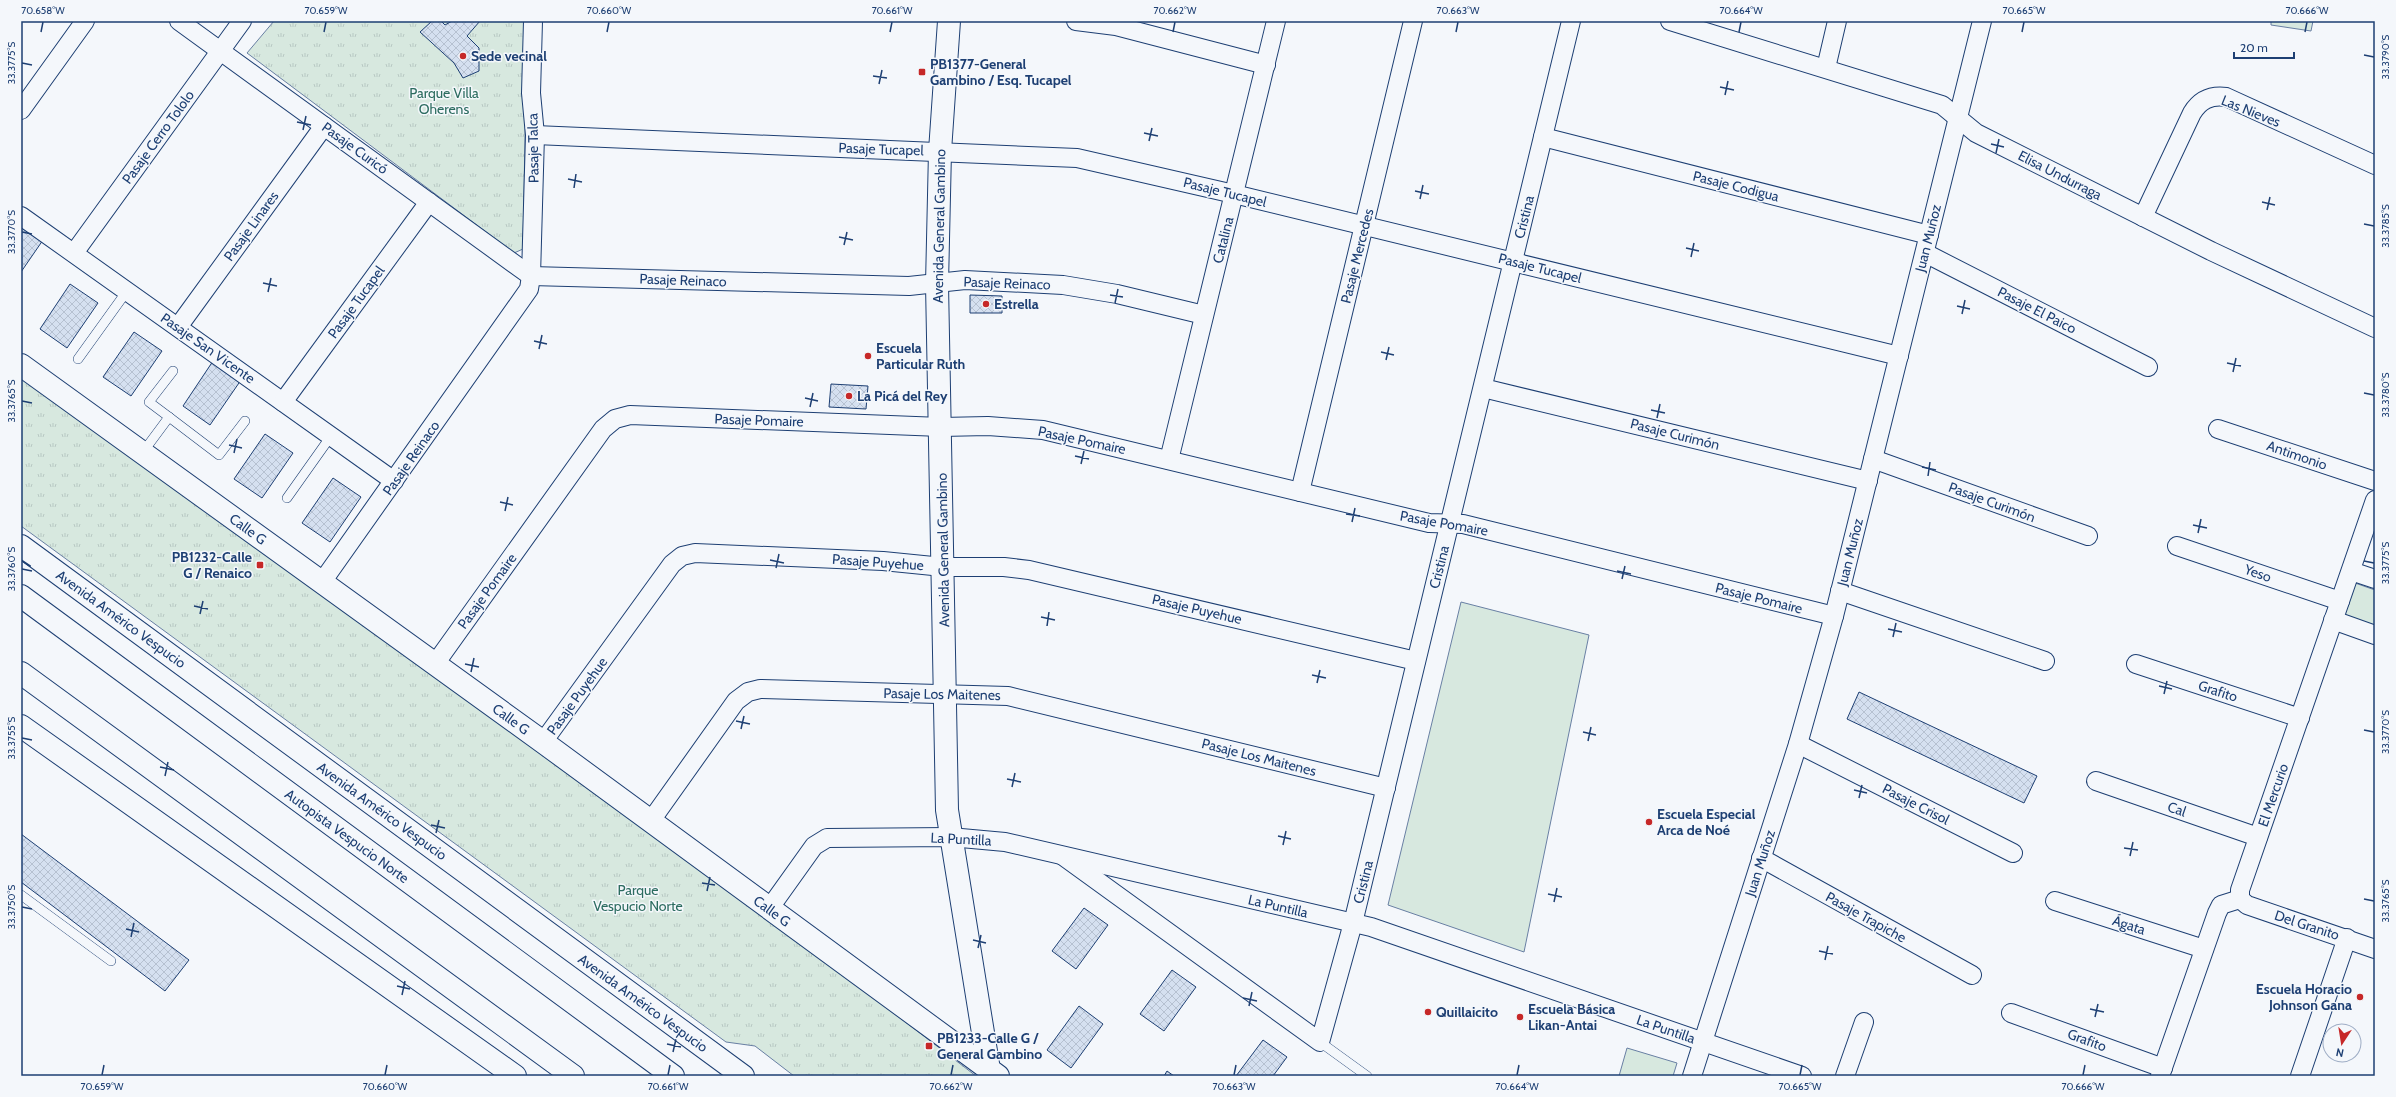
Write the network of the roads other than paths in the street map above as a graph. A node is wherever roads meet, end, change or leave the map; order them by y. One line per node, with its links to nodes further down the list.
1 (85, 21): 17 (street)
2 (179, 21): 14 (street, Pasaje Curicó)
3 (242, 21): 14 (street, Pasaje Cerro Tololo)
4 (534, 21): 20 (street, Pasaje Talca)
5 (949, 21): 22 (main road, Avenida General Gambino)
6 (1076, 21): 15 (street)
7 (1276, 21): 15 (street, Catalina)
8 (1414, 21): 28 (street, Pasaje Mercedes)
9 (1571, 21): 21 (street, Cristina)
10 (1670, 21): 13 (street, Elisa Undurraga)
11 (1837, 21): 16 (street)
12 (1982, 21): 18 (street, Juan Muñoz)
13 (1706, 26): 16 (street, Elisa Undurraga)
14 (220, 51): 19 (street, Pasaje Curicó); 30 (street, Pasaje Cerro Tololo)
15 (1266, 65): 24 (street, Catalina)
16 (1826, 68): 18 (street, Elisa Undurraga)
17 (21, 110)
18 (1958, 118): 27 (street, Elisa Undurraga); 29 (street, Juan Muñoz)
19 (324, 126): 25 (street, Pasaje Curicó); 37 (street, Pasaje Linares)
20 (535, 135): 22 (street, Pasaje Tucapel); 33 (street, Pasaje Talca)
21 (1543, 137): 29 (street, Pasaje Codigua); 32 (street, Cristina)
22 (940, 151): 24 (street, Pasaje Tucapel); 34 (main road, Avenida General Gambino)
23 (2375, 165): 27 (street, Las Nieves)
24 (1234, 194): 28 (street, Pasaje Tucapel); 36 (street, Catalina)
25 (429, 202): 33 (street, Pasaje Curicó); 45 (street, Pasaje Tucapel)
26 (21, 216): 30 (street, Pasaje San Vicente)
27 (2143, 217): 38 (street, Elisa Undurraga)
28 (1364, 226): 32 (street, Pasaje Tucapel); 57 (street, Pasaje Mercedes)
29 (1929, 235): 31 (street, Juan Muñoz)
30 (74, 253): 35 (street, Pasaje San Vicente)
31 (1925, 253): 39 (street, Juan Muñoz); 42 (street, Pasaje El Paico)
32 (1513, 262): 39 (street, Pasaje Tucapel); 44 (street, Cristina)
33 (531, 276): 34 (street, Pasaje Reinaco); 54 (street, Pasaje Reinaco)
34 (937, 284): 36 (street, Pasaje Reinaco); 48 (main road, Avenida General Gambino)
35 (127, 291): 37 (street, Pasaje San Vicente); 40 (lane)
36 (1204, 315): 53 (street, Catalina)
37 (178, 327): 45 (street, Pasaje San Vicente)
38 (2375, 328)
39 (1899, 356): 52 (street, Juan Muñoz)
40 (78, 359)
41 (21, 365): 51 (main road, Calle G)
42 (2148, 367)
43 (173, 371): 46 (lane)
44 (1483, 388): 55 (street, Pasaje Curimón); 60 (street, Cristina)
45 (283, 402): 50 (street, Pasaje San Vicente)
46 (169, 417): 47 (lane); 51 (lane)
47 (245, 421)
48 (940, 427): 53 (street, Pasaje Pomaire); 64 (main road, Avenida General Gambino); 76 (street, Pasaje Pomaire)
49 (2218, 429): 56 (street, Antimonio)
50 (331, 436): 54 (street, Pasaje San Vicente); 58 (lane)
51 (142, 452): 67 (main road, Calle G)
52 (1873, 459): 55 (street, Juan Muñoz); 61 (street, Pasaje Curimón)
53 (1169, 460): 57 (street, Pasaje Pomaire)
54 (394, 480): 67 (street, Pasaje Reinaco)
55 (1868, 481): 68 (street, Juan Muñoz)
56 (2375, 482)
57 (1300, 492): 60 (street, Pasaje Pomaire)
58 (287, 498)
59 (2375, 500): 65 (street, El Mercurio)
60 (1450, 524): 71 (street, Pasaje Pomaire); 74 (street, Cristina)
61 (2088, 536)
62 (21, 546): 111 (main road, Avenida Américo Vespucio)
63 (2176, 546): 70 (street, Yeso)
64 (943, 568): 74 (street, Pasaje Puyehue); 79 (main road, Avenida General Gambino); 82 (street, Pasaje Puyehue)
65 (2350, 571): 66 (street); 70 (street, El Mercurio)
66 (2375, 579)
67 (322, 582): 76 (main road, Calle G)
68 (1840, 591): 71 (street, Juan Muñoz); 75 (street)
69 (21, 596): 110 (main road, Autopista Vespucio Norte)
70 (2340, 601): 72 (street, El Mercurio)
71 (1834, 616): 83 (street, Juan Muñoz)
72 (2333, 620): 73 (street); 80 (street, El Mercurio)
73 (2375, 635)
74 (1416, 661): 85 (street, Cristina)
75 (2045, 661)
76 (435, 664): 82 (main road, Calle G)
77 (2136, 664): 80 (street, Grafito)
78 (21, 673): 109 (main road)
79 (945, 694): 85 (street, Pasaje Los Maitenes); 86 (street, Pasaje Los Maitenes); 87 (main road, Avenida General Gambino)
80 (2300, 718): 88 (street, El Mercurio)
81 (21, 726): 108 (main road)
82 (543, 742): 86 (main road, Calle G)
83 (1798, 744): 89 (street, Pasaje Crisol); 91 (street, Juan Muñoz)
84 (2096, 781): 88 (street, Cal)
85 (1386, 788): 96 (street, Cristina)
86 (650, 822): 95 (main road, Calle G)
87 (950, 837): 90 (street, La Puntilla); 95 (street, La Puntilla); 107 (main road, Avenida General Gambino)
88 (2258, 837): 93 (street, El Mercurio)
89 (2013, 853)
90 (1064, 856): 96 (street, La Puntilla); 104 (street)
91 (1761, 858): 101 (street, Pasaje Trapiche); 105 (street, Juan Muñoz)
92 (21, 895): 100 (lane)
93 (2240, 899): 97 (street, Del Granito); 99 (street)
94 (2055, 901): 99 (street, Ágata)
95 (769, 909): 107 (main road, Calle G)
96 (1353, 924): 104 (street, Cristina); 105 (street, La Puntilla)
97 (2347, 938): 98 (street, Del Granito); 116 (street)
98 (2375, 948)
99 (2204, 949): 106 (street)
100 (110, 961)
101 (1972, 975)
102 (2011, 1013): 106 (street, Grafito)
103 (1864, 1022): 115 (street)
104 (1320, 1042): 112 (lane)
105 (1703, 1042): 113 (street, Juan Muñoz); 114 (street, La Puntilla)
106 (2161, 1072)
107 (993, 1074)
108 (515, 1076)
109 (573, 1076)
110 (673, 1076)
111 (743, 1076)
112 (1367, 1076)
113 (1692, 1076)
114 (1802, 1076)
115 (1845, 1076)
116 (2300, 1076)

